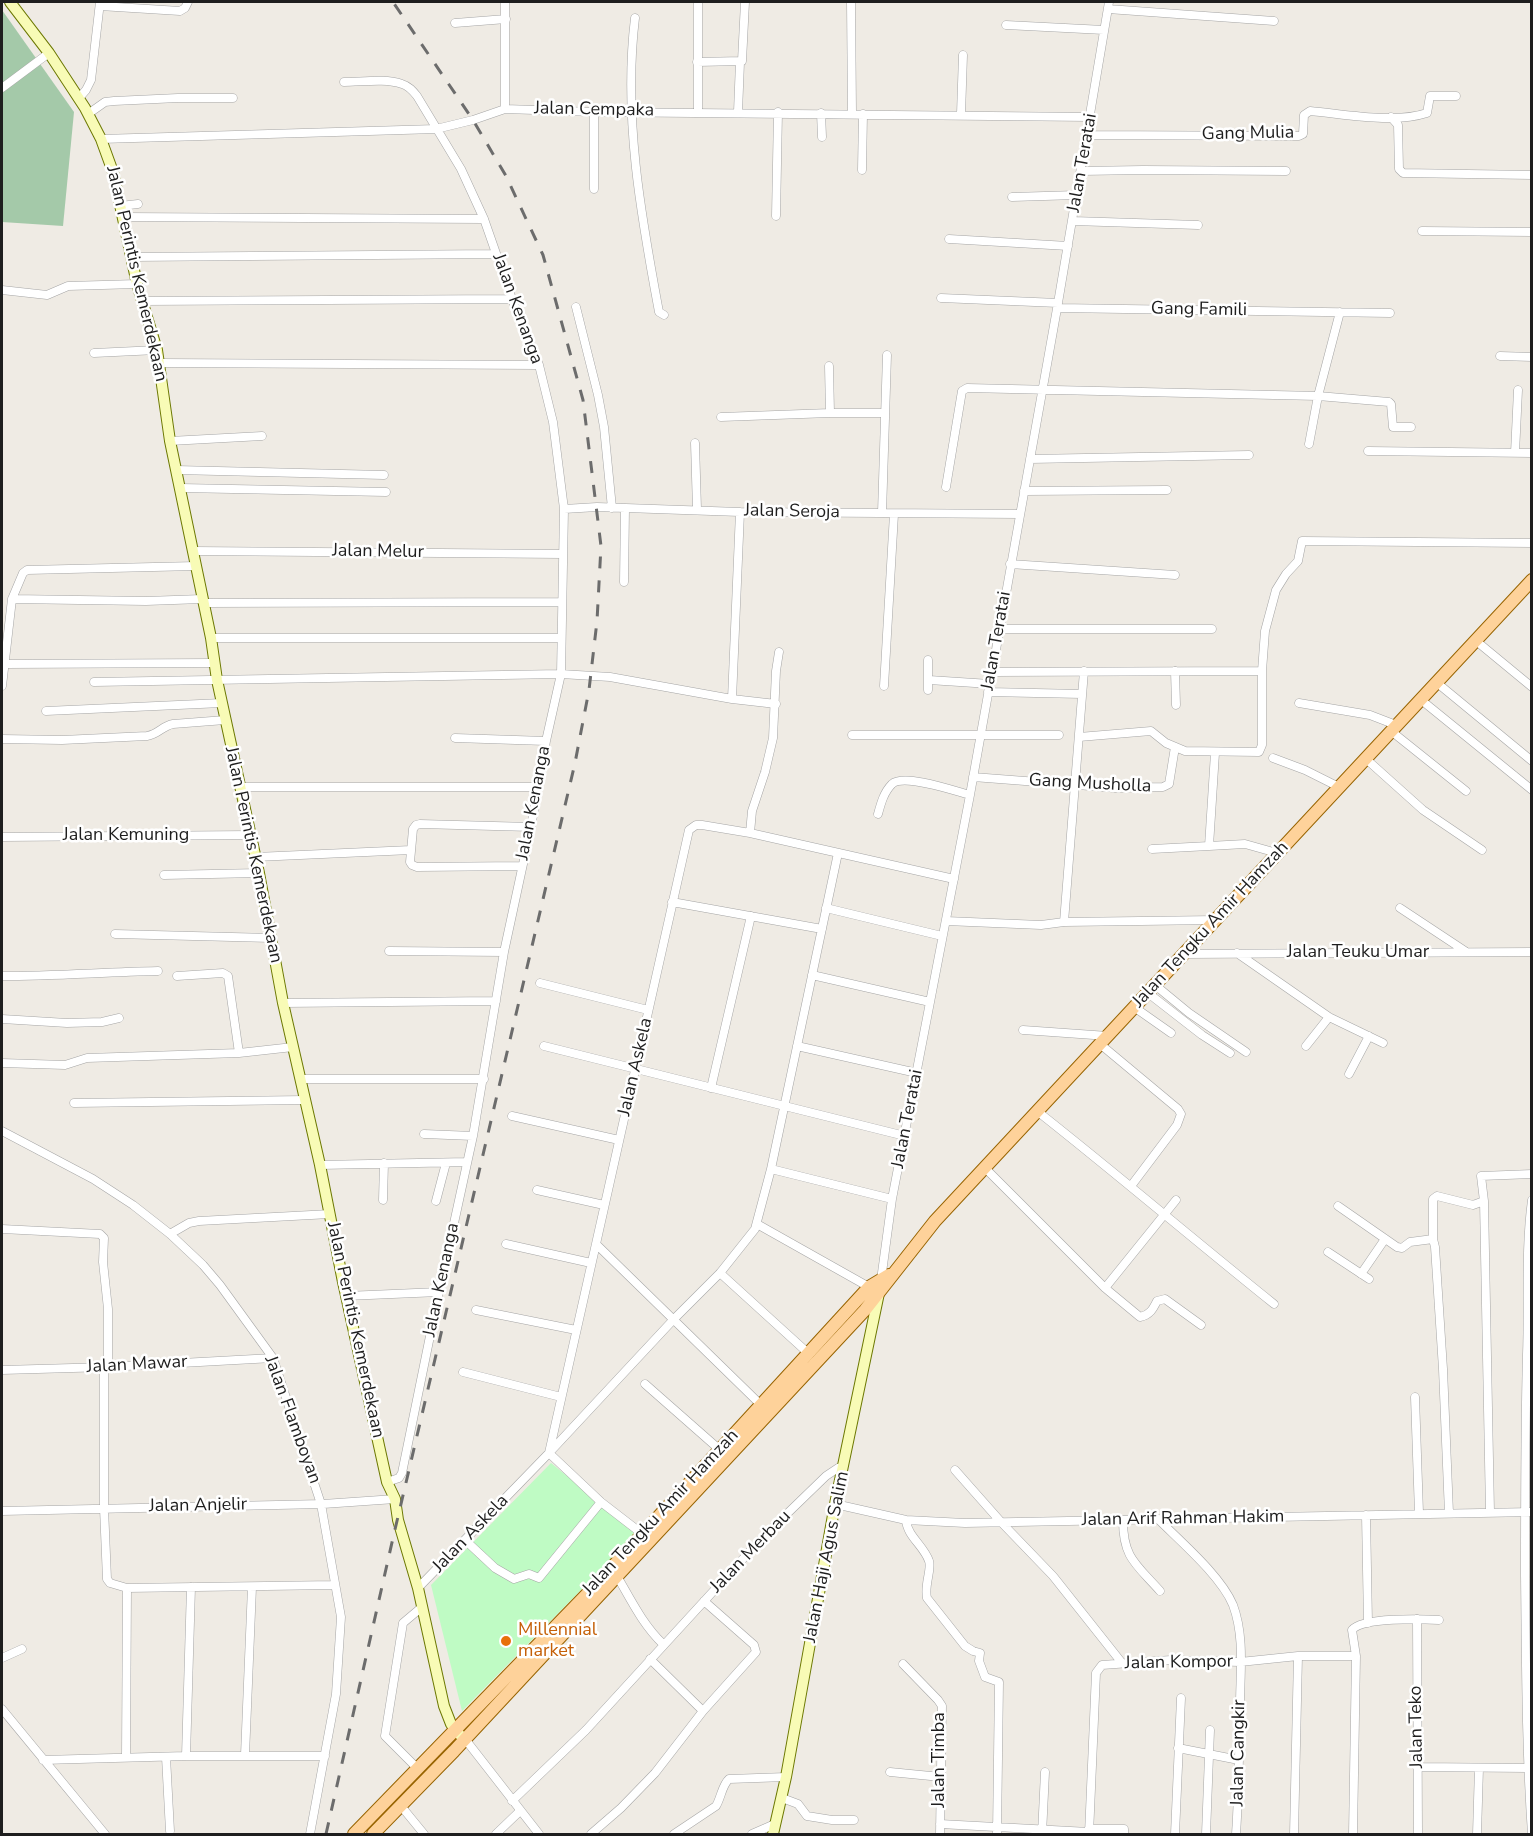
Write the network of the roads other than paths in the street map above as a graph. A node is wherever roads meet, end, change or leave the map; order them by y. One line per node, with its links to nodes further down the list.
1 (10, 2): 15 (street, Jalan Perintis Kemerdekaan)
2 (188, 2): 7 (street)
3 (506, 2): 10 (street)
4 (698, 2): 17 (street)
5 (746, 2): 18 (street)
6 (851, 2): 31 (street)
7 (100, 4): 22 (street)
8 (1108, 5): 11 (street); 14 (street, Jalan Teratai)
9 (635, 18): 25 (street)
10 (506, 19): 12 (street); 24 (street)
11 (1274, 21)
12 (455, 23)
13 (1006, 25): 14 (street)
14 (1104, 30): 35 (street, Jalan Teratai)
15 (48, 53): 20 (street); 22 (street, Jalan Perintis Kemerdekaan)
16 (963, 55): 34 (street)
17 (698, 62): 18 (street); 26 (street)
18 (740, 62): 28 (street)
19 (344, 82): 37 (street, Jalan Kenanga)
20 (2, 88)
21 (1456, 96): 36 (street)
22 (79, 98): 32 (street, Jalan Perintis Kemerdekaan)
23 (233, 98): 32 (street)
24 (505, 109): 27 (street, Jalan Cempaka); 37 (street, Jalan Cempaka)
25 (632, 111): 26 (street, Jalan Cempaka); 27 (street, Jalan Cempaka); 69 (street)
26 (698, 111): 28 (street, Jalan Cempaka)
27 (594, 112): 45 (street)
28 (738, 112): 29 (street, Jalan Cempaka)
29 (778, 112): 30 (street, Jalan Cempaka); 50 (street)
30 (820, 113): 31 (street, Jalan Cempaka); 39 (street)
31 (852, 113): 33 (street, Jalan Cempaka)
32 (88, 114): 40 (street, Jalan Perintis Kemerdekaan)
33 (862, 114): 34 (street, Jalan Cempaka); 41 (street)
34 (960, 114): 35 (street, Jalan Cempaka)
35 (1090, 117): 38 (street, Jalan Teratai)
36 (1391, 117): 38 (street, Gang Mulia); 44 (street)
37 (436, 129): 40 (street, Jalan Cempaka); 51 (street, Jalan Kenanga)
38 (1087, 135): 42 (street, Jalan Teratai)
39 (822, 137)
40 (101, 139): 49 (street, Jalan Perintis Kemerdekaan)
41 (862, 170)
42 (1081, 171): 43 (street); 46 (street, Jalan Teratai)
43 (1286, 171)
44 (1532, 174)
45 (594, 189)
46 (1077, 195): 47 (street); 52 (street, Jalan Teratai)
47 (1012, 196)
48 (138, 204): 49 (street)
49 (122, 211): 51 (street); 59 (street, Jalan Perintis Kemerdekaan)
50 (776, 216)
51 (484, 219): 58 (street, Jalan Kenanga)
52 (1073, 221): 53 (street); 57 (street, Jalan Teratai)
53 (1198, 225)
54 (1422, 231): 55 (street)
55 (1532, 232)
56 (949, 239): 57 (street)
57 (1068, 246): 65 (street, Jalan Teratai)
58 (496, 254): 59 (street); 63 (street, Jalan Kenanga)
59 (131, 257): 60 (street, Jalan Perintis Kemerdekaan)
60 (137, 284): 61 (street); 64 (street, Jalan Perintis Kemerdekaan)
61 (2, 290)
62 (941, 298): 65 (street, Gang Famili)
63 (512, 299): 64 (street); 76 (street, Jalan Kenanga)
64 (141, 301): 70 (street, Jalan Perintis Kemerdekaan)
65 (1058, 305): 67 (street, Gang Famili); 79 (street, Jalan Teratai)
66 (576, 307): 101 (street)
67 (1340, 312): 68 (street, Gang Famili); 80 (street)
68 (1390, 313)
69 (664, 315)
70 (157, 350): 71 (street); 75 (street, Jalan Perintis Kemerdekaan)
71 (94, 353)
72 (887, 355): 82 (street)
73 (1500, 356): 74 (street)
74 (1532, 357)
75 (160, 363): 76 (street); 86 (street, Jalan Perintis Kemerdekaan)
76 (539, 365): 104 (street, Jalan Kenanga)
77 (829, 366): 81 (street)
78 (1518, 390): 90 (street)
79 (1042, 391): 80 (street); 93 (street, Jalan Teratai); 96 (street)
80 (1318, 396): 84 (street); 88 (street)
81 (830, 413): 82 (street); 83 (street)
82 (884, 413): 106 (street)
83 (721, 417)
84 (1411, 427)
85 (262, 436): 86 (street)
86 (170, 441): 94 (street, Jalan Perintis Kemerdekaan)
87 (695, 444): 103 (street)
88 (1309, 444)
89 (1368, 451): 90 (street)
90 (1515, 453): 91 (street)
91 (1532, 453)
92 (1249, 455): 93 (street)
93 (1030, 459): 99 (street, Jalan Teratai)
94 (176, 470): 95 (street); 97 (street, Jalan Perintis Kemerdekaan)
95 (384, 475)
96 (946, 487)
97 (181, 488): 100 (street); 110 (street, Jalan Perintis Kemerdekaan)
98 (1167, 490): 99 (street)
99 (1024, 491): 108 (street, Jalan Teratai)
100 (386, 492)
101 (612, 508): 102 (street, Jalan Seroja); 104 (street, Jalan Seroja)
102 (625, 508): 103 (street, Jalan Seroja); 116 (street)
103 (697, 509): 105 (street, Jalan Seroja)
104 (564, 510): 111 (street, Jalan Kenanga)
105 (740, 512): 106 (street, Jalan Seroja); 144 (street)
106 (882, 513): 107 (street, Jalan Seroja)
107 (894, 514): 108 (street, Jalan Seroja); 139 (street)
108 (1020, 514): 112 (street, Jalan Teratai)
109 (1532, 543): 130 (street)
110 (193, 550): 111 (street, Jalan Melur); 113 (street, Jalan Perintis Kemerdekaan)
111 (563, 554): 119 (street, Jalan Kenanga)
112 (1011, 564): 114 (street); 120 (street, Jalan Teratai)
113 (196, 566): 117 (street); 118 (street, Jalan Perintis Kemerdekaan)
114 (1175, 575)
115 (1532, 580): 124 (main road, Jalan Tengku Amir Hamzah)
116 (624, 582)
117 (12, 599): 118 (street); 128 (street)
118 (203, 601): 119 (street); 122 (street, Jalan Perintis Kemerdekaan)
119 (562, 602): 123 (street, Jalan Kenanga)
120 (999, 629): 121 (street); 132 (street, Jalan Teratai)
121 (1212, 629)
122 (211, 638): 123 (street); 127 (street, Jalan Perintis Kemerdekaan)
123 (561, 638): 133 (street, Jalan Kenanga)
124 (1475, 640): 137 (main road, Jalan Tengku Amir Hamzah); 140 (street)
125 (779, 652): 148 (street)
126 (928, 660): 135 (street)
127 (214, 663): 128 (street); 134 (street, Jalan Perintis Kemerdekaan)
128 (5, 664): 138 (street)
129 (1175, 670): 130 (street); 131 (street); 149 (street)
130 (1262, 670): 161 (street)
131 (1084, 671): 132 (street); 143 (street)
132 (991, 672): 141 (street, Jalan Teratai)
133 (561, 674): 134 (street); 144 (street); 159 (street, Jalan Kenanga)
134 (217, 680): 136 (street); 146 (street, Jalan Perintis Kemerdekaan)
135 (929, 680): 141 (street); 142 (street)
136 (94, 682)
137 (1436, 682): 145 (main road, Jalan Tengku Amir Hamzah); 164 (street)
138 (2, 686)
139 (884, 686)
140 (1532, 687)
141 (989, 688): 143 (street); 155 (street, Jalan Teratai)
142 (928, 690)
143 (1082, 693): 156 (street)
144 (732, 699): 148 (street)
145 (1420, 699): 152 (main road, Jalan Tengku Amir Hamzah); 170 (street)
146 (222, 703): 150 (street); 151 (street, Jalan Perintis Kemerdekaan)
147 (1299, 703): 152 (street)
148 (776, 704): 175 (street)
149 (1176, 705)
150 (46, 711)
151 (225, 720): 158 (street); 167 (street, Jalan Perintis Kemerdekaan)
152 (1393, 728): 163 (main road, Jalan Tengku Amir Hamzah); 171 (street)
153 (852, 735): 155 (street)
154 (1059, 735): 155 (street)
155 (981, 736): 165 (street, Jalan Teratai)
156 (1079, 737): 160 (street); 166 (street)
157 (455, 738): 159 (street)
158 (2, 739)
159 (546, 741): 168 (street, Jalan Kenanga)
160 (1175, 747): 161 (street); 166 (street, Gang Musholla)
161 (1215, 753): 178 (street)
162 (1273, 758): 169 (street)
163 (1365, 758): 169 (main road, Jalan Tengku Amir Hamzah); 180 (street)
164 (1532, 761)
165 (973, 777): 166 (street, Gang Musholla); 172 (street, Jalan Teratai)
166 (1074, 785): 195 (street)
167 (241, 787): 168 (street); 176 (street, Jalan Perintis Kemerdekaan)
168 (537, 787): 174 (street, Jalan Kenanga)
169 (1339, 787): 183 (main road, Jalan Tengku Amir Hamzah)
170 (1532, 790)
171 (1466, 791)
172 (970, 795): 173 (street); 188 (street, Jalan Teratai)
173 (878, 814)
174 (531, 827): 181 (street); 185 (street, Jalan Kenanga)
175 (750, 833): 182 (street, Jalan Askela); 189 (street, Jalan Askela)
176 (251, 835): 177 (street, Jalan Kemuning); 184 (street, Jalan Perintis Kemerdekaan)
177 (2, 837)
178 (1209, 846): 179 (street); 183 (street)
179 (1152, 849)
180 (1482, 849)
181 (411, 850): 184 (street); 185 (street)
182 (838, 853): 188 (street, Jalan Askela); 190 (street, Jalan Askela)
183 (1277, 853): 193 (main road, Jalan Tengku Amir Hamzah)
184 (256, 857): 186 (street, Jalan Perintis Kemerdekaan)
185 (522, 866): 201 (street, Jalan Kenanga)
186 (259, 873): 187 (street); 199 (street, Jalan Perintis Kemerdekaan)
187 (164, 875)
188 (954, 879): 194 (street, Jalan Teratai)
189 (672, 903): 192 (street); 216 (street, Jalan Askela)
190 (826, 908): 196 (street, Jalan Askela); 198 (street)
191 (1400, 908): 202 (street)
192 (751, 916): 196 (street); 238 (street)
193 (1216, 920): 195 (street); 205 (main road, Jalan Tengku Amir Hamzah)
194 (946, 921): 195 (street); 198 (street, Jalan Teratai)
195 (1064, 922)
196 (822, 929): 207 (street, Jalan Askela)
197 (115, 934): 199 (street)
198 (942, 936): 213 (street, Jalan Teratai)
199 (271, 938): 214 (street, Jalan Perintis Kemerdekaan)
200 (389, 951): 201 (street)
201 (504, 952): 212 (street, Jalan Kenanga)
202 (1466, 952): 203 (street, Jalan Teuku Umar); 204 (street, Jalan Teuku Umar)
203 (1532, 952)
204 (1237, 953): 205 (street, Jalan Teuku Umar); 217 (street)
205 (1184, 954): 211 (main road, Jalan Tengku Amir Hamzah)
206 (159, 971): 208 (street)
207 (812, 975): 213 (street); 226 (street, Jalan Askela)
208 (2, 976)
209 (177, 976): 230 (street)
210 (540, 983): 216 (street)
211 (1151, 989): 215 (main road, Jalan Tengku Amir Hamzah); 229 (street); 231 (street)
212 (496, 1001): 214 (street); 236 (street, Jalan Kenanga)
213 (930, 1002): 234 (street, Jalan Teratai)
214 (283, 1003): 228 (street, Jalan Perintis Kemerdekaan)
215 (1134, 1007): 221 (street); 223 (main road, Jalan Tengku Amir Hamzah)
216 (648, 1010): 233 (street, Jalan Askela)
217 (1329, 1017): 222 (street); 227 (street)
218 (119, 1018): 219 (street)
219 (2, 1019)
220 (1023, 1030): 223 (street)
221 (1171, 1033)
222 (1369, 1036): 224 (street); 235 (street)
223 (1104, 1040): 242 (main road, Jalan Tengku Amir Hamzah); 256 (street)
224 (1383, 1043)
225 (543, 1046): 233 (street)
226 (797, 1046): 234 (street); 241 (street, Jalan Askela)
227 (1305, 1046)
228 (293, 1047): 230 (street); 237 (street, Jalan Perintis Kemerdekaan)
229 (1246, 1052)
230 (239, 1053): 232 (street)
231 (1230, 1053)
232 (2, 1063)
233 (636, 1069): 238 (street); 248 (street, Jalan Askela)
234 (917, 1074): 247 (street, Jalan Teratai)
235 (1349, 1074)
236 (484, 1078): 237 (street); 246 (street, Jalan Kenanga)
237 (301, 1079): 239 (street, Jalan Perintis Kemerdekaan)
238 (711, 1088): 241 (street)
239 (305, 1100): 240 (street); 252 (street, Jalan Perintis Kemerdekaan)
240 (74, 1103)
241 (784, 1106): 247 (street); 254 (street, Jalan Askela)
242 (1037, 1111): 253 (main road, Jalan Tengku Amir Hamzah); 256 (street)
243 (512, 1116): 248 (street)
244 (2, 1131): 270 (street, Jalan Flamboyan)
245 (424, 1134): 246 (street)
246 (473, 1136): 249 (street, Jalan Kenanga)
247 (905, 1136): 258 (street, Jalan Teratai)
248 (619, 1140): 264 (street, Jalan Askela)
249 (467, 1162): 251 (street); 284 (street, Jalan Kenanga)
250 (384, 1163): 251 (street); 252 (street); 259 (street)
251 (446, 1163): 262 (street)
252 (320, 1165): 266 (street, Jalan Perintis Kemerdekaan)
253 (985, 1168): 277 (main road, Jalan Tengku Amir Hamzah); 282 (street)
254 (771, 1169): 258 (street); 268 (street, Jalan Askela)
255 (1532, 1174): 263 (street)
256 (1131, 1186): 267 (street)
257 (537, 1190): 264 (street)
258 (892, 1199): 281 (street, Jalan Teratai)
259 (383, 1200)
260 (1176, 1200): 267 (street)
261 (1532, 1200): 312 (street)
262 (436, 1201)
263 (1484, 1201): 272 (street); 311 (street)
264 (604, 1205): 274 (street, Jalan Askela)
265 (1338, 1206): 271 (street)
266 (330, 1214): 270 (street); 285 (street, Jalan Perintis Kemerdekaan)
267 (1164, 1216): 282 (street); 286 (street)
268 (758, 1224): 278 (street, Jalan Askela); 283 (street)
269 (2, 1229): 293 (street)
270 (170, 1234): 292 (street, Jalan Flamboyan)
271 (1385, 1239): 272 (street); 279 (street)
272 (1432, 1239): 314 (street)
273 (506, 1244): 276 (street)
274 (596, 1244): 276 (street, Jalan Askela); 288 (street)
275 (1328, 1252): 279 (street)
276 (591, 1263): 290 (street, Jalan Askela)
277 (893, 1272): 281 (main road, Jalan Tengku Amir Hamzah); 283 (main road, Jalan Tengku Amir Hamzah)
278 (720, 1273): 288 (street, Jalan Askela); 291 (street)
279 (1361, 1274): 280 (street)
280 (1369, 1279)
281 (881, 1280): 283 (main road, Jalan Tengku Amir Hamzah)
282 (1105, 1288): 289 (street)
283 (874, 1290): 291 (main road, Jalan Tengku Amir Hamzah); 302 (street, Jalan Haji Agus Salim); 320 (main road, Jalan Tengku Amir Hamzah)
284 (439, 1292): 285 (street); 304 (street, Jalan Kenanga)
285 (346, 1296): 304 (street, Jalan Perintis Kemerdekaan)
286 (1274, 1304)
287 (476, 1310): 290 (street)
288 (674, 1319): 299 (street); 301 (street, Jalan Askela)
289 (1201, 1325)
290 (576, 1330): 297 (street, Jalan Askela)
291 (808, 1353): 299 (main road, Jalan Tengku Amir Hamzah)
292 (273, 1358): 293 (street, Jalan Mawar); 307 (street, Jalan Flamboyan)
293 (106, 1367): 294 (street, Jalan Mawar); 309 (street)
294 (2, 1370)
295 (463, 1372): 297 (street)
296 (645, 1384): 300 (street)
297 (561, 1397): 301 (street, Jalan Askela)
298 (1415, 1397): 313 (street)
299 (760, 1404): 300 (main road, Jalan Tengku Amir Hamzah)
300 (720, 1450): 320 (main road, Jalan Tengku Amir Hamzah)
301 (549, 1453): 306 (street); 321 (street, Jalan Askela)
302 (843, 1467): 308 (street, Jalan Haji Agus Salim); 329 (street, Jalan Merbau)
303 (955, 1470): 319 (street)
304 (387, 1482): 305 (street, Jalan Perintis Kemerdekaan)
305 (395, 1499): 307 (street, Jalan Anjelir); 327 (street, Jalan Perintis Kemerdekaan)
306 (601, 1502): 320 (street); 321 (street)
307 (321, 1504): 309 (street, Jalan Anjelir); 323 (street, Jalan Flamboyan)
308 (836, 1504): 317 (street, Jalan Arif Rahman Hakim); 364 (street, Jalan Haji Agus Salim)
309 (104, 1508): 310 (street, Jalan Anjelir); 326 (street)
310 (2, 1511)
311 (1490, 1512): 312 (street, Jalan Arif Rahman Hakim); 314 (street, Jalan Arif Rahman Hakim)
312 (1528, 1512): 360 (street)
313 (1419, 1513): 314 (street, Jalan Arif Rahman Hakim); 315 (street, Jalan Arif Rahman Hakim)
314 (1449, 1513)
315 (1366, 1515): 316 (street, Jalan Arif Rahman Hakim); 333 (street)
316 (1158, 1519): 318 (street, Jalan Arif Rahman Hakim); 340 (street, Jalan Cangkir)
317 (906, 1520): 319 (street, Jalan Arif Rahman Hakim); 374 (street)
318 (1123, 1520): 319 (street, Jalan Arif Rahman Hakim); 328 (street)
319 (1001, 1522): 341 (street)
320 (647, 1537): 322 (main road, Jalan Tengku Amir Hamzah); 346 (main road, Jalan Tengku Amir Hamzah)
321 (465, 1540): 327 (street, Jalan Askela)
322 (617, 1576): 334 (street); 348 (main road, Jalan Tengku Amir Hamzah)
323 (335, 1585): 325 (street); 353 (street, Jalan Flamboyan)
324 (191, 1587): 325 (street); 326 (street); 352 (street)
325 (252, 1587): 351 (street)
326 (127, 1588): 354 (street)
327 (418, 1588): 330 (street, Jalan Perintis Kemerdekaan)
328 (1160, 1591)
329 (704, 1601): 334 (street, Jalan Merbau); 345 (street)
330 (422, 1607): 346 (street, Jalan Perintis Kemerdekaan); 361 (street)
331 (1417, 1619): 332 (street); 333 (street); 358 (street, Jalan Teko)
332 (1439, 1620)
333 (1368, 1623): 337 (street)
334 (663, 1644): 339 (street, Jalan Merbau)
335 (22, 1649): 338 (street)
336 (1298, 1656): 337 (street, Jalan Kompor); 340 (street, Jalan Kompor); 392 (street)
337 (1356, 1656): 393 (street)
338 (2, 1658)
339 (650, 1659): 345 (street); 367 (street, Jalan Merbau)
340 (1240, 1662): 341 (street, Jalan Kompor); 357 (street, Jalan Cangkir)
341 (1122, 1663): 375 (street, Jalan Kompor)
342 (903, 1664): 365 (street, Jalan Timba)
343 (1181, 1698): 349 (street)
344 (2, 1709): 356 (street)
345 (703, 1711): 385 (street)
346 (455, 1730): 348 (street); 361 (main road, Jalan Tengku Amir Hamzah)
347 (1210, 1730): 350 (street)
348 (465, 1739): 367 (street); 368 (main road, Jalan Tengku Amir Hamzah)
349 (1178, 1748): 350 (street); 389 (street)
350 (1208, 1754): 357 (street); 390 (street)
351 (245, 1755): 352 (street); 353 (street)
352 (186, 1756): 355 (street)
353 (325, 1756): 379 (street, Jalan Flamboyan)
354 (126, 1757): 355 (street); 356 (street)
355 (166, 1757): 373 (street)
356 (43, 1760): 378 (street)
357 (1239, 1760): 391 (street, Jalan Cangkir)
358 (1417, 1767): 359 (street); 394 (street, Jalan Teko)
359 (1479, 1768): 360 (street); 395 (street)
360 (1528, 1768): 396 (street)
361 (418, 1769): 380 (main road, Jalan Tengku Amir Hamzah)
362 (890, 1772): 365 (street)
363 (1045, 1772): 377 (street)
364 (786, 1777): 366 (street, Jalan Haji Agus Salim); 386 (street)
365 (941, 1777): 371 (street, Jalan Timba)
366 (782, 1798): 370 (street); 372 (street, Jalan Haji Agus Salim)
367 (512, 1801): 369 (street)
368 (401, 1806): 381 (main road, Jalan Tengku Amir Hamzah); 382 (street)
369 (520, 1811): 383 (street); 384 (street)
370 (854, 1820)
371 (940, 1824): 374 (street); 388 (street, Jalan Timba)
372 (774, 1829): 387 (street)
373 (170, 1831)
374 (997, 1831): 377 (street)
375 (1089, 1832): 376 (street); 377 (street)
376 (1124, 1832)
377 (1042, 1833)
378 (105, 1834)
379 (310, 1834)
380 (354, 1834)
381 (373, 1834)
382 (424, 1834)
383 (496, 1834)
384 (539, 1834)
385 (591, 1834)
386 (674, 1834)
387 (752, 1834)
388 (940, 1834)
389 (1175, 1834)
390 (1206, 1834)
391 (1236, 1834)
392 (1294, 1834)
393 (1353, 1834)
394 (1418, 1834)
395 (1477, 1834)
396 (1532, 1834)

